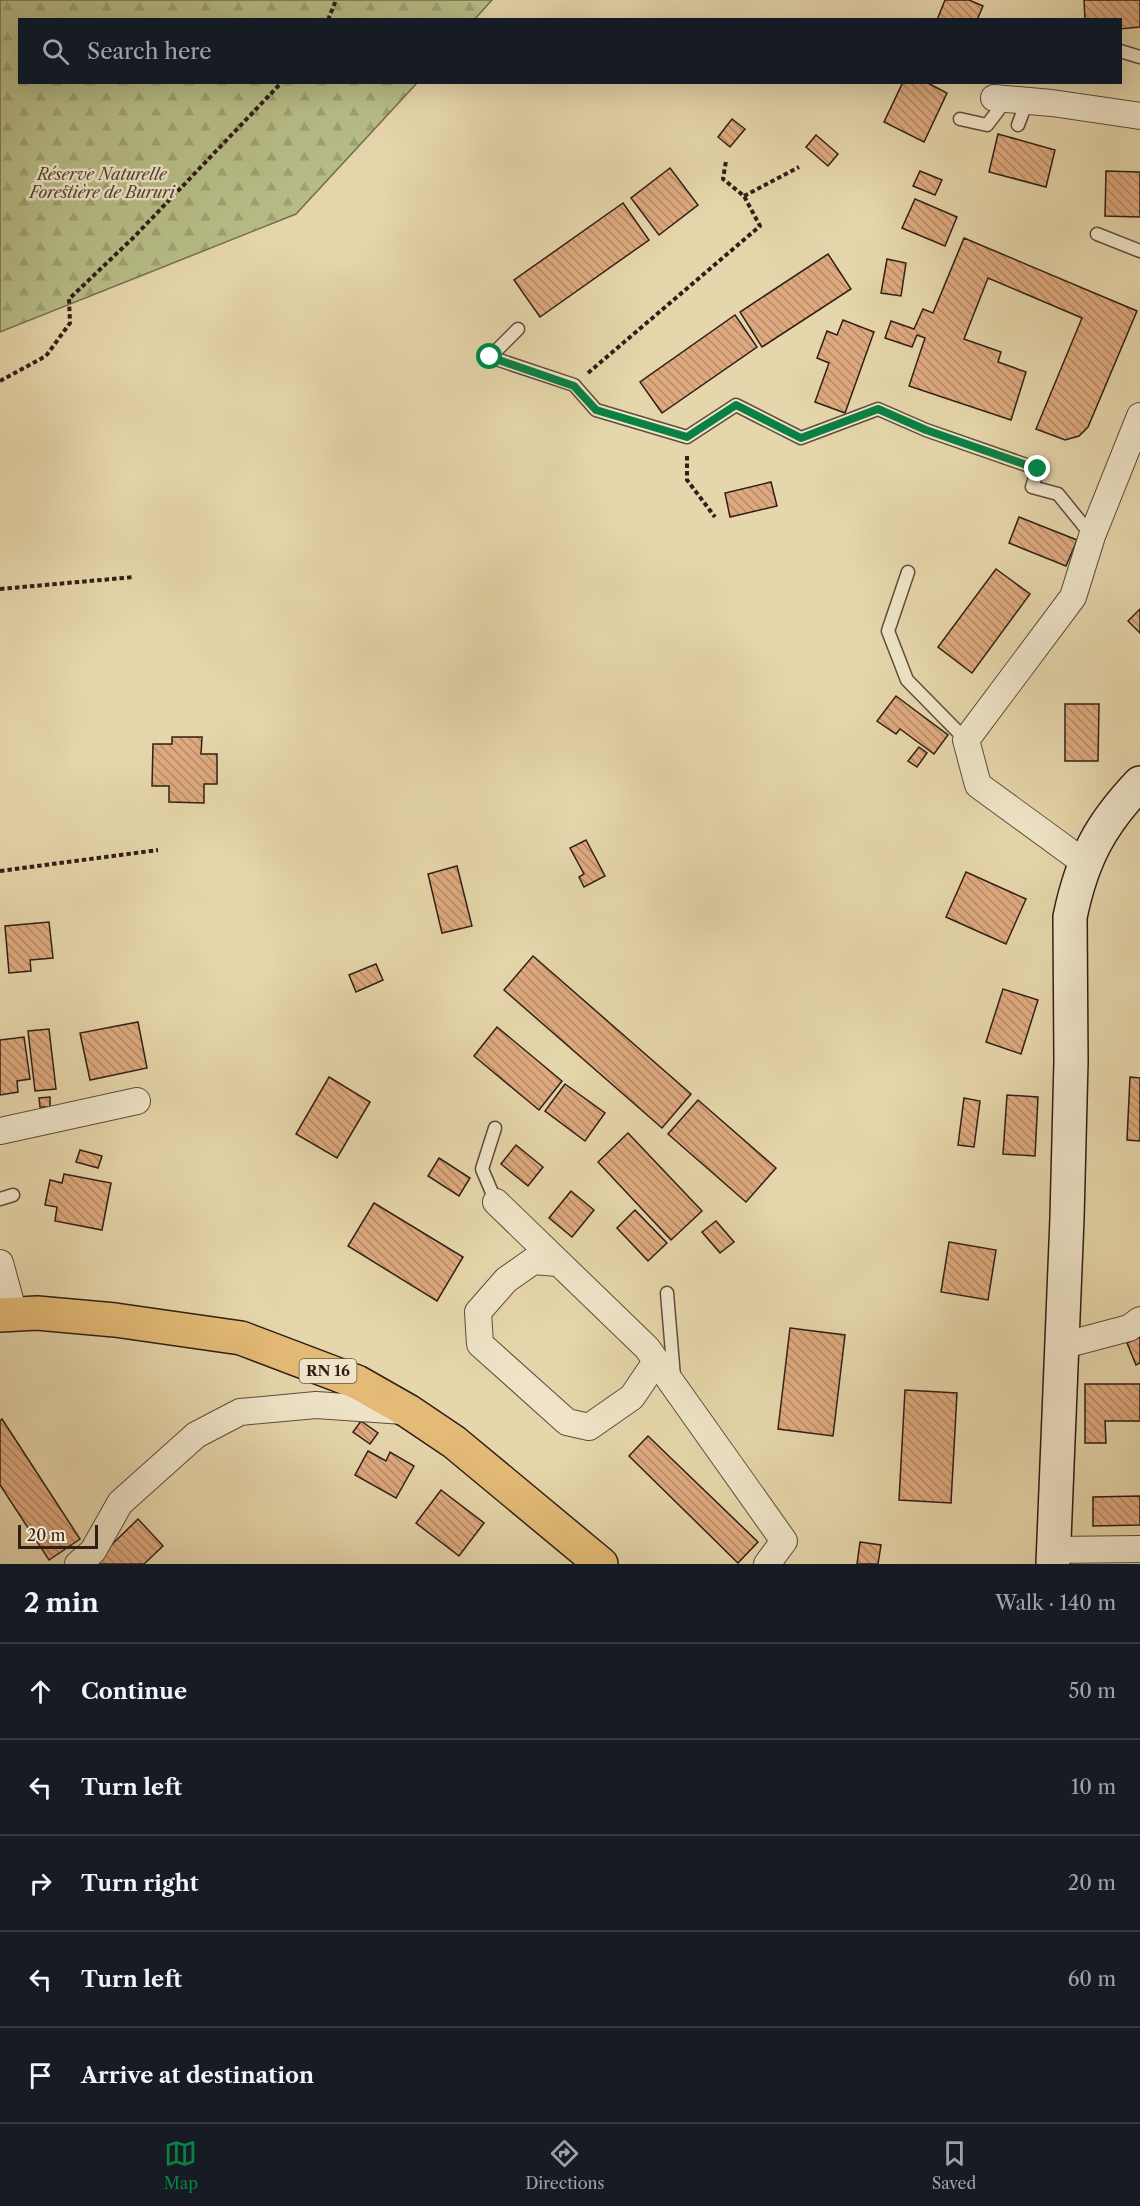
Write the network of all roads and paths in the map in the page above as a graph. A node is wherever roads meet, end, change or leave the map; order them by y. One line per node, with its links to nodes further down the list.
1 (336, 0): 2 (path)
2 (329, 18)
3 (1122, 52): 4 (lane)
4 (1140, 57)
5 (280, 84): 16 (path)
6 (1009, 99): 7 (street); 8 (lane); 9 (lane)
7 (1140, 116)
8 (960, 119)
9 (1018, 125)
10 (726, 161): 12 (path)
11 (799, 167): 12 (path)
12 (744, 196): 17 (path)
13 (1097, 234): 14 (lane)
14 (1140, 251)
15 (518, 329): 17 (lane)
16 (0, 381)
17 (574, 386): 19 (lane)
18 (1140, 416): 21 (street)
19 (687, 437): 20 (path); 21 (lane)
20 (715, 517)
21 (1092, 536): 25 (street)
22 (908, 572): 25 (lane)
23 (134, 577): 24 (path)
24 (0, 589)
25 (966, 740): 28 (street)
26 (1140, 783): 28 (street)
27 (158, 850): 29 (path)
28 (1085, 863): 41 (street)
29 (0, 871)
30 (137, 1101): 32 (street)
31 (495, 1128): 35 (lane)
32 (0, 1131)
33 (13, 1195): 34 (lane)
34 (0, 1199)
35 (496, 1203): 37 (street)
36 (0, 1263): 39 (street)
37 (558, 1263): 42 (street); 42 (street)
38 (667, 1293): 43 (lane)
39 (7, 1315): 44 (main road, RN 16 / RN 16)
40 (1140, 1320): 41 (street)
41 (1061, 1347): 46 (street)
42 (655, 1363): 43 (street)
43 (675, 1390): 49 (street)
44 (408, 1411): 47 (street); 48 (main road, RN 16 / RN 16)
45 (1140, 1549): 46 (street)
46 (1053, 1557)
47 (78, 1564)
48 (601, 1564)
49 (767, 1564)

